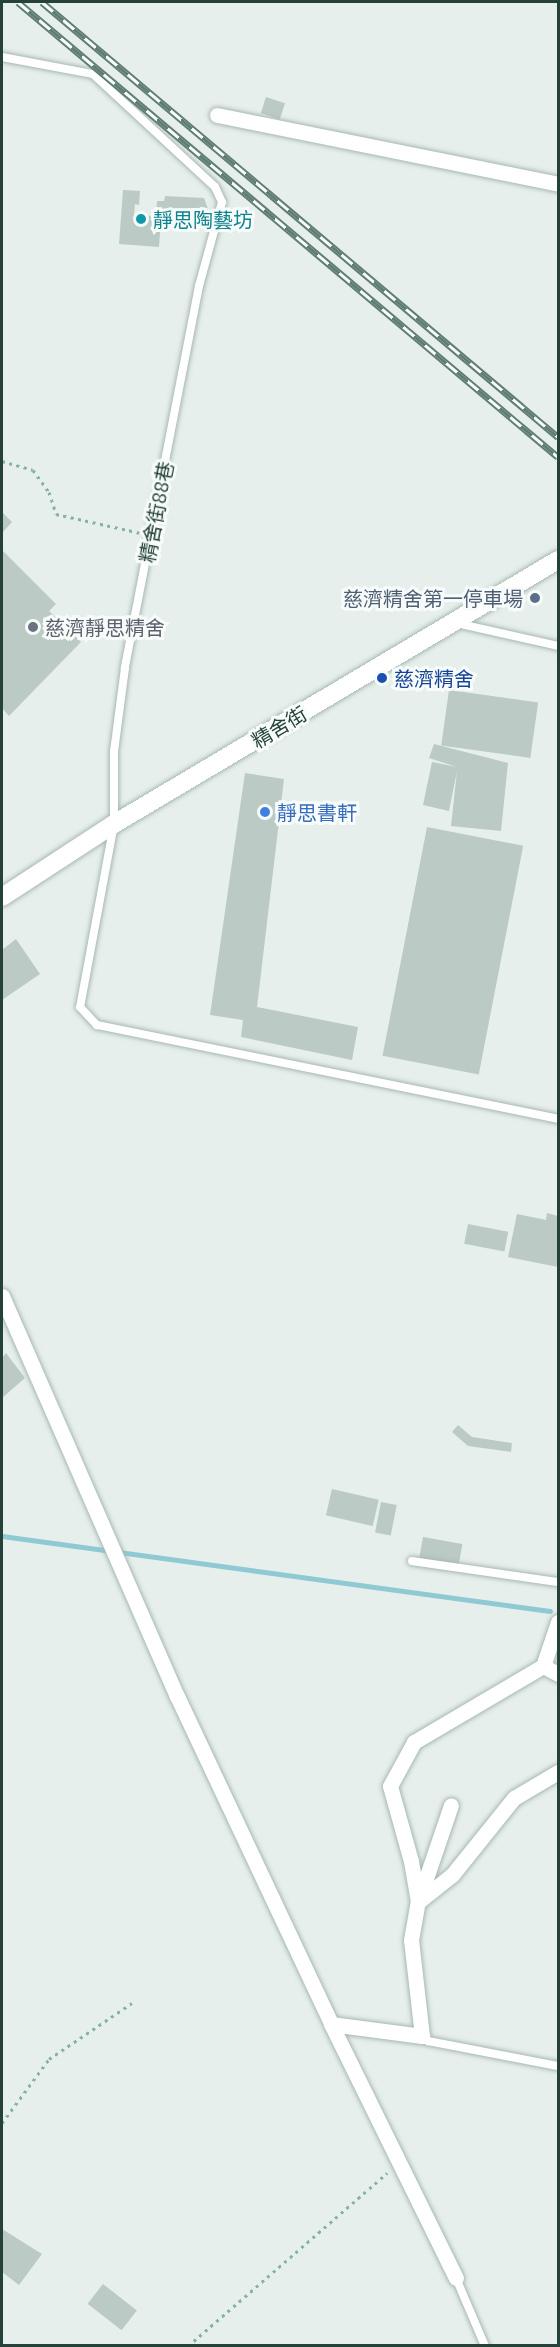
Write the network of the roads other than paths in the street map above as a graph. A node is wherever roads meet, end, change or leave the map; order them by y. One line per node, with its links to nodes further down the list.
1 (2, 57): 7 (lane, 精舍街88巷)
2 (217, 115): 3 (street)
3 (558, 184)
4 (558, 560): 5 (street, 精舍街)
5 (455, 623): 6 (lane); 7 (street, 精舍街)
6 (558, 646)
7 (114, 824): 8 (street, 精舍街); 9 (lane, 精舍街88巷)
8 (2, 897)
9 (558, 1119)
10 (2, 1296): 19 (street)
11 (412, 1561): 12 (lane)
12 (558, 1582)
13 (558, 1622): 14 (street)
14 (543, 1666): 15 (street); 18 (street)
15 (558, 1674)
16 (558, 1772): 18 (street)
17 (451, 1804): 18 (street)
18 (418, 1902): 20 (street)
19 (331, 2024): 20 (street); 22 (street)
20 (422, 2036): 21 (lane)
21 (558, 2066)
22 (456, 2278): 23 (lane)
23 (485, 2346)

